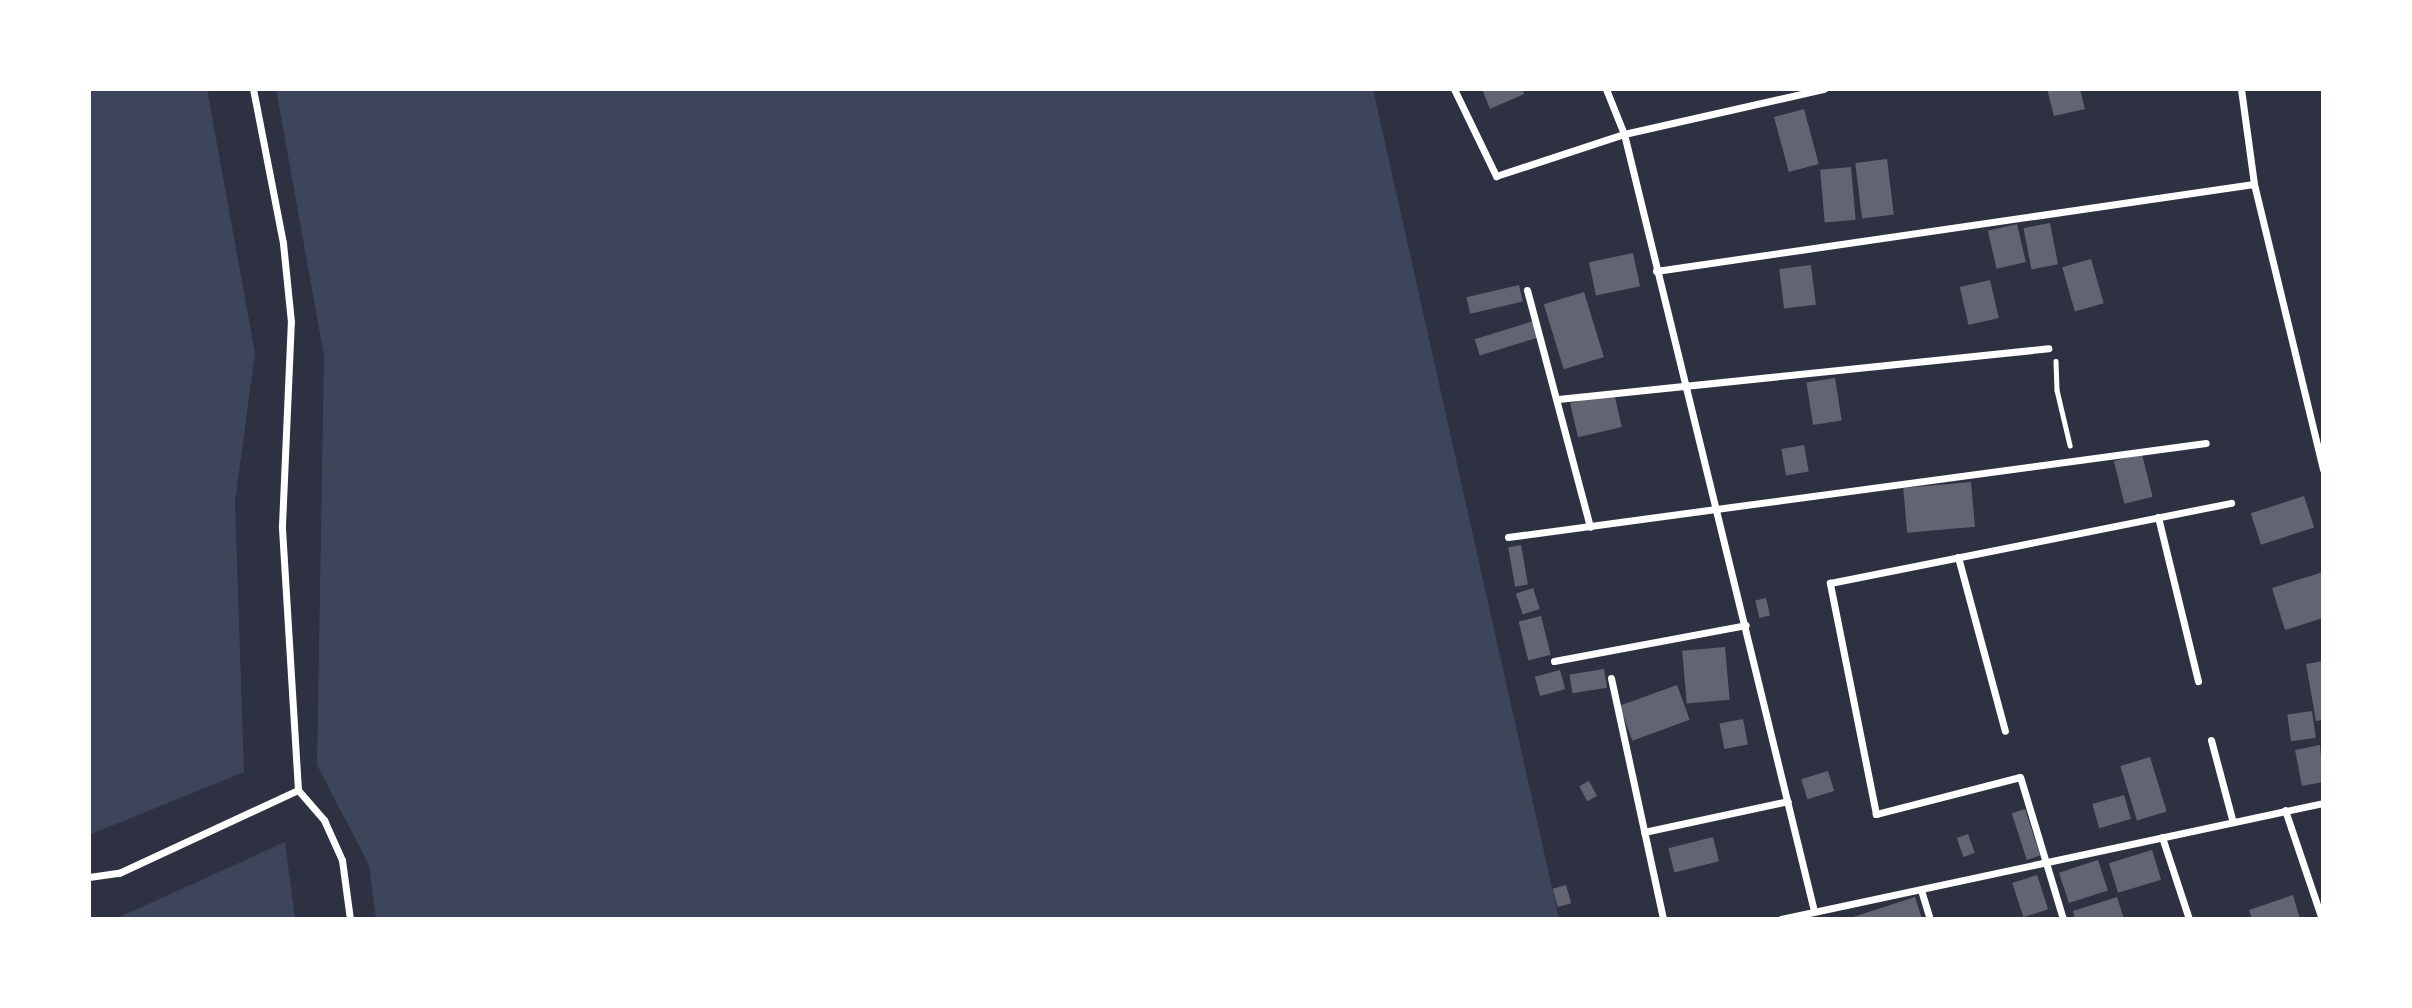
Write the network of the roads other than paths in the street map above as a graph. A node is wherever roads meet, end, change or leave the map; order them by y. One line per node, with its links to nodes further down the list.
1 (253, 89): 29 (street)
2 (1454, 89): 8 (street)
3 (1606, 89): 8 (street)
4 (1779, 89): 7 (street)
5 (1824, 89): 7 (street)
6 (2241, 89): 9 (street)
7 (1784, 98): 8 (street)
8 (1624, 134): 10 (street)
9 (2254, 184): 10 (street); 16 (street)
10 (1656, 271): 13 (street)
11 (1527, 290): 14 (street)
12 (2048, 348): 13 (street)
13 (1687, 384): 14 (street); 18 (street)
14 (1558, 399): 20 (street)
15 (2206, 443): 18 (street)
16 (2323, 470)
17 (2231, 503): 19 (street)
18 (1718, 506): 20 (street); 23 (street)
19 (2158, 517): 22 (street); 26 (street)
20 (1590, 527): 21 (street)
21 (1508, 537)
22 (1958, 557): 27 (street); 36 (street)
23 (1746, 625): 24 (street); 30 (street)
24 (1554, 661)
25 (1611, 678): 34 (street)
26 (2197, 681)
27 (2006, 731)
28 (2211, 740): 33 (street)
29 (298, 790): 37 (street); 41 (street)
30 (1788, 801): 34 (street); 39 (street)
31 (2323, 803): 32 (street)
32 (2285, 810): 33 (street); 47 (street)
33 (2232, 820): 35 (street)
34 (1644, 832): 42 (street)
35 (2162, 837): 36 (street); 46 (street)
36 (2046, 861): 38 (street); 45 (street)
37 (89, 877)
38 (1921, 890): 39 (street); 44 (street)
39 (1814, 911): 40 (street)
40 (1799, 917): 43 (street)
41 (350, 919)
42 (1663, 919)
43 (1781, 919)
44 (1930, 919)
45 (2063, 919)
46 (2189, 919)
47 (2322, 919)

